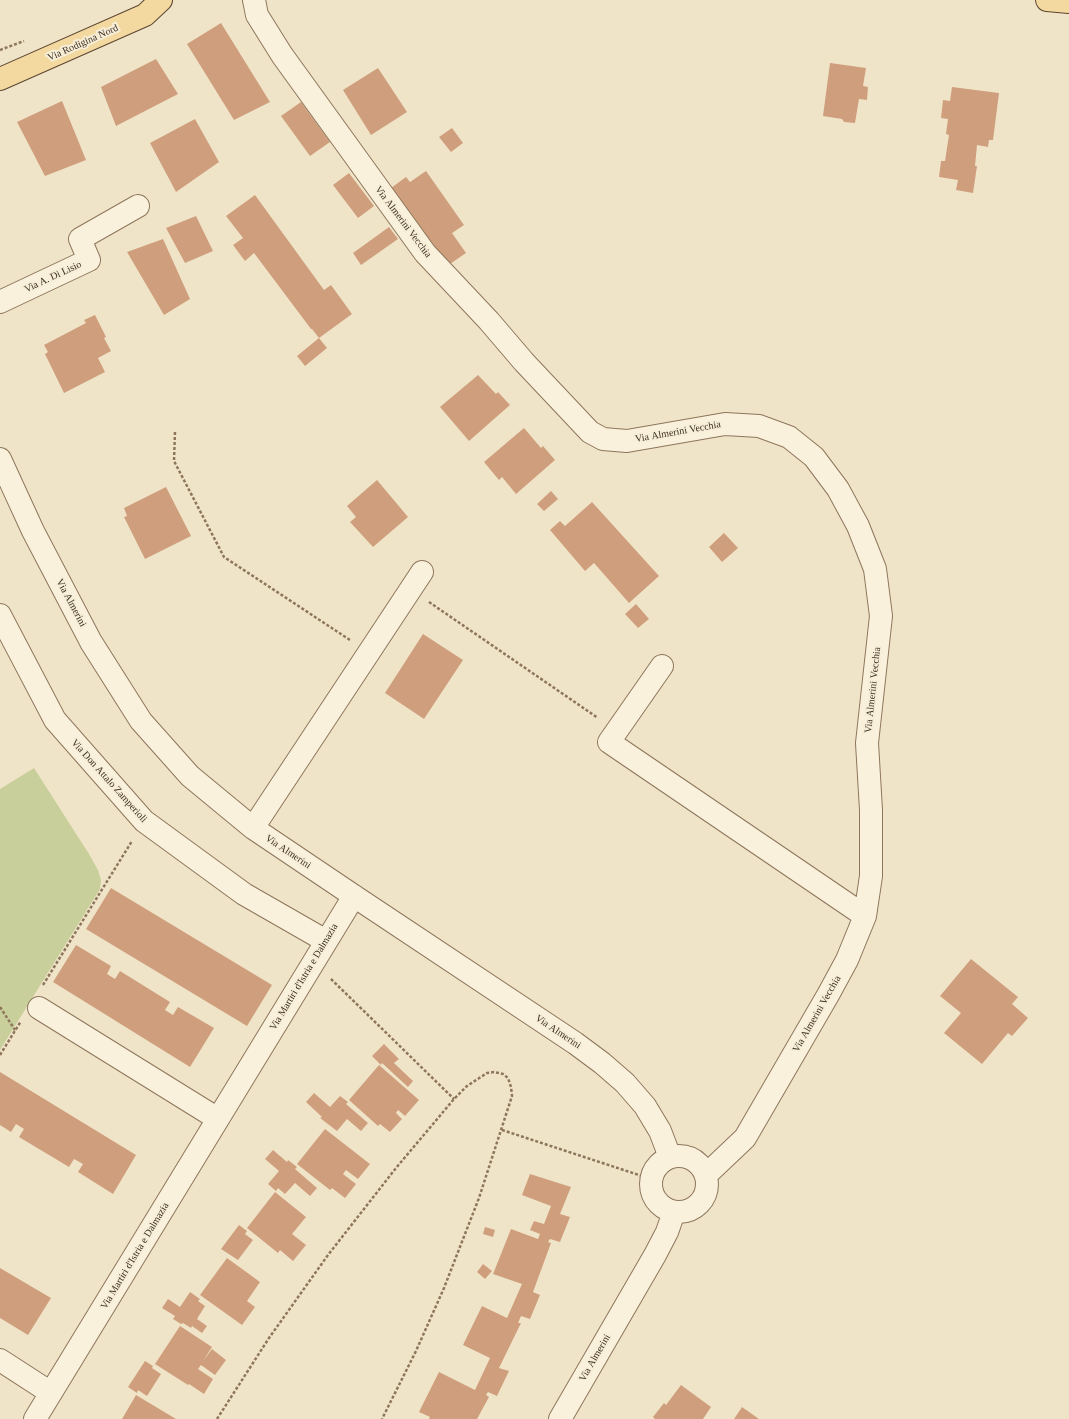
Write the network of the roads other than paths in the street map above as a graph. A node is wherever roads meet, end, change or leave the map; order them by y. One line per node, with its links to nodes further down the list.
1 (161, 0): 6 (main road, Via Rodigina Nord)
2 (175, 0): 6 (main road)
3 (254, 0): 17 (street, Via Almerini Vecchia)
4 (1047, 0): 5 (main road)
5 (1069, 2)
6 (145, 15): 7 (main road, Via Rodigina Nord)
7 (0, 79)
8 (138, 206): 9 (street, Via A. Di Lisio)
9 (0, 302)
10 (0, 459): 11 (street, Via Almerini)
11 (6, 489): 15 (street, Via Almerini)
12 (416, 581): 15 (street)
13 (0, 615): 18 (street, Via Don Attalo Zamperioli)
14 (662, 666): 17 (street)
15 (253, 828): 16 (street, Via Almerini)
16 (354, 896): 18 (street, Via Martiri d'Istria e Dalmazia); 21 (street, Via Almerini)
17 (865, 916): 22 (street, Via Almerini Vecchia)
18 (326, 941): 20 (street, Via Martiri d'Istria e Dalmazia)
19 (34, 1005): 20 (street)
20 (218, 1120): 25 (street, Via Martiri d'Istria e Dalmazia)
21 (670, 1157): 22 (street); 23 (street)
22 (706, 1174): 23 (street)
23 (674, 1212): 27 (street, Via Almerini)
24 (0, 1360): 25 (street)
25 (51, 1393): 26 (street, Via Martiri d'Istria e Dalmazia)
26 (35, 1419)
27 (560, 1419)

